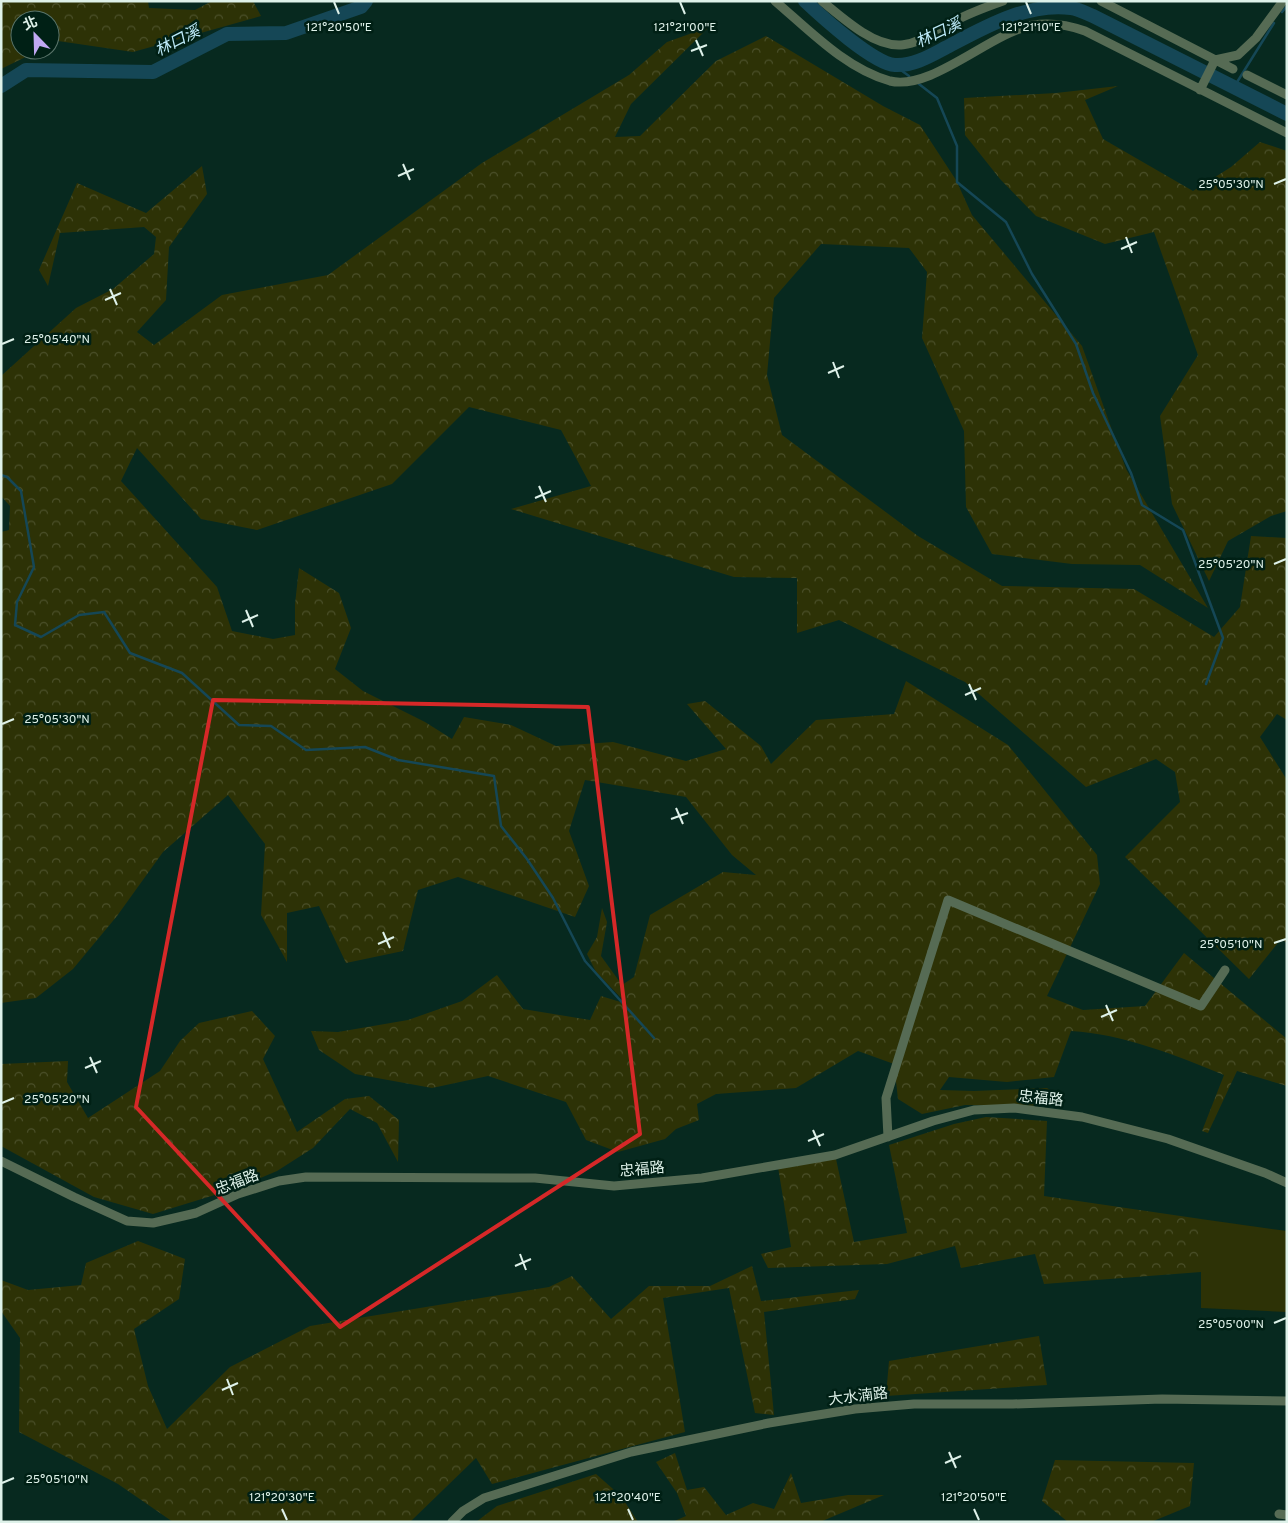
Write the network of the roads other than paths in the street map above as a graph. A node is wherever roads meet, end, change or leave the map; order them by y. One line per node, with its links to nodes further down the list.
1 (776, 1): 9 (street)
2 (822, 1): 3 (street)
3 (1003, 1)
4 (1101, 1): 6 (street)
5 (1283, 1): 6 (street)
6 (1214, 63): 7 (street); 9 (street)
7 (1233, 69)
8 (1247, 75): 10 (street)
9 (1202, 86): 11 (street)
10 (1287, 95)
11 (1287, 133)
12 (1225, 970): 13 (street)
13 (888, 1137): 14 (street, 忠福路); 15 (street, 忠福路)
14 (1, 1161)
15 (1287, 1184)
16 (1287, 1401): 17 (street, 大水湳路)
17 (452, 1522)

